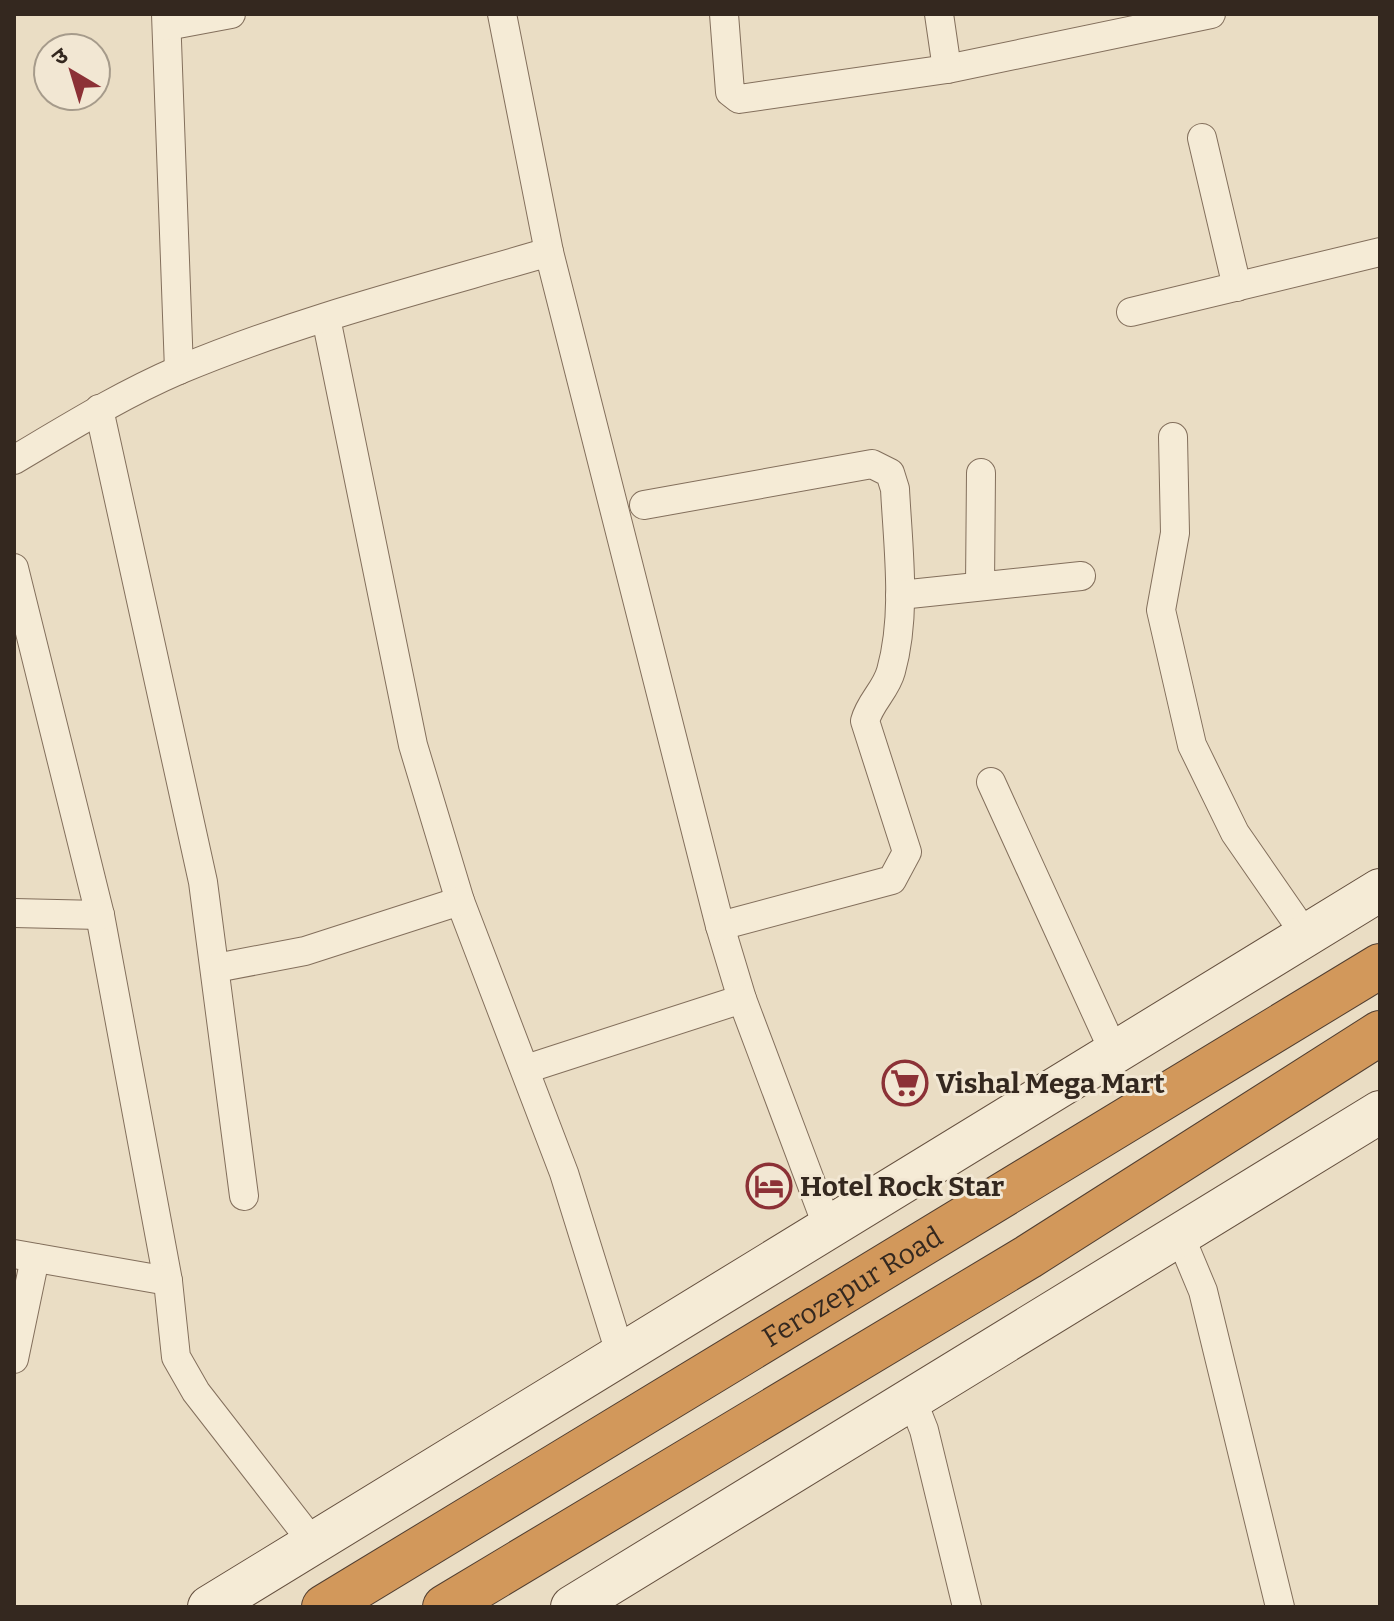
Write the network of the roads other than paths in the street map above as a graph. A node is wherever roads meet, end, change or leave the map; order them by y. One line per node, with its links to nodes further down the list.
1 (231, 14): 6 (street)
2 (502, 14): 9 (street)
3 (724, 14): 7 (street)
4 (939, 14): 7 (street)
5 (1194, 16): 7 (street)
6 (167, 20): 14 (street)
7 (947, 69)
8 (1202, 138): 11 (street)
9 (549, 252): 13 (street); 29 (street)
10 (1380, 252): 11 (street)
11 (1237, 287): 12 (street)
12 (1131, 312)
13 (326, 318): 14 (street); 26 (street)
14 (179, 370): 15 (street)
15 (99, 409): 17 (street); 32 (street)
16 (1173, 437): 30 (street)
17 (14, 460)
18 (981, 473): 22 (street)
19 (644, 505): 23 (street)
20 (14, 568): 28 (street)
21 (1081, 576): 22 (street)
22 (980, 586): 23 (street)
23 (900, 595): 29 (street)
24 (991, 782): 35 (street)
25 (1380, 890): 30 (street)
26 (460, 901): 32 (street); 36 (street)
27 (14, 913): 28 (street)
28 (100, 915): 42 (street)
29 (720, 926): 33 (street)
30 (1307, 937): 35 (street)
31 (1380, 966): 48 (highway, Ferozepur Road)
32 (216, 968): 38 (street)
33 (742, 999): 36 (street); 39 (street)
34 (1380, 1033): 49 (highway)
35 (1115, 1054): 39 (street)
36 (526, 1069): 43 (street)
37 (1380, 1112): 40 (street)
38 (244, 1196)
39 (828, 1228): 43 (street)
40 (1180, 1236): 45 (street); 52 (street)
41 (25, 1256): 42 (street); 44 (street)
42 (168, 1281): 46 (street)
43 (621, 1356): 46 (street)
44 (14, 1359)
45 (911, 1397): 50 (street); 51 (street)
46 (314, 1544): 47 (street)
47 (209, 1607)
48 (324, 1607)
49 (445, 1607)
50 (572, 1607)
51 (967, 1607)
52 (1280, 1607)

